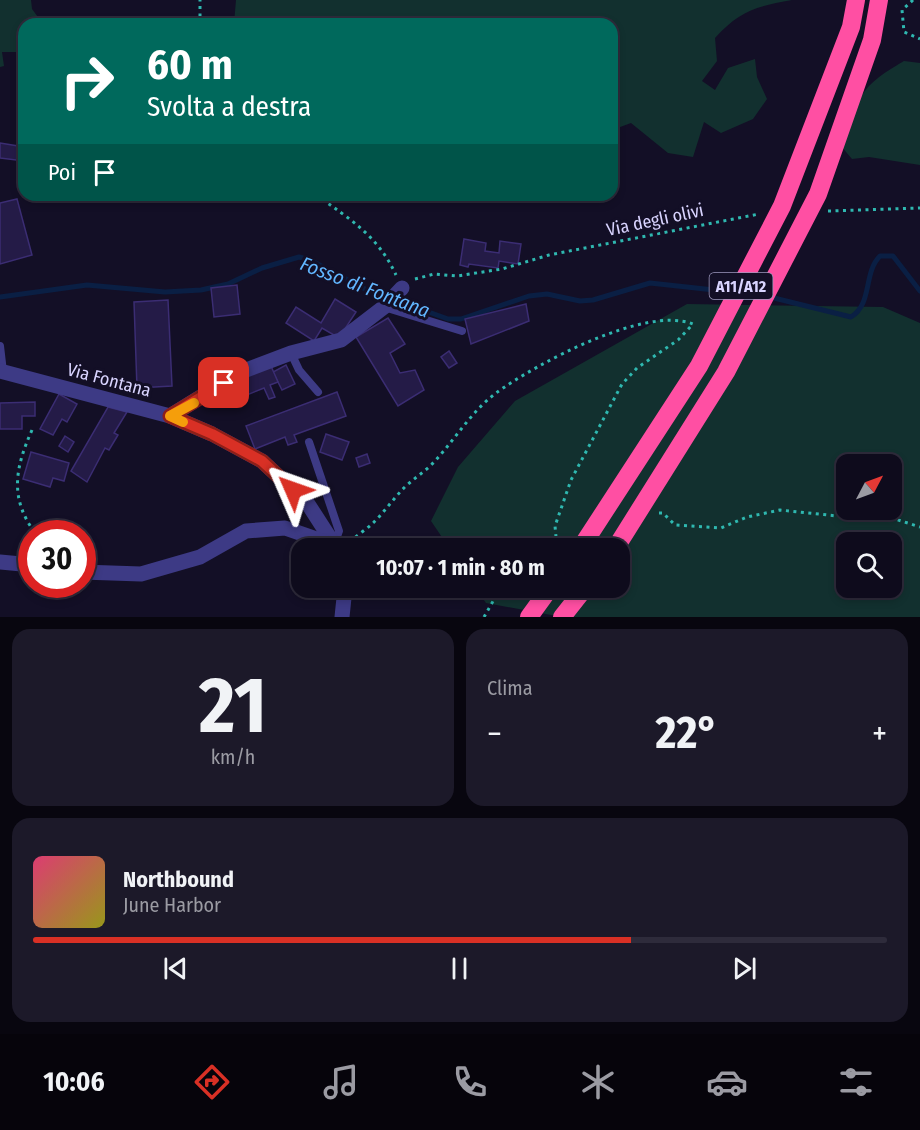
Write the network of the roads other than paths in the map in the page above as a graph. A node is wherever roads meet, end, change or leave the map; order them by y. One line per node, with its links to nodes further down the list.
1 (856, 0): 15 (highway, A11/A12, bridge)
2 (879, 0): 16 (highway, A11/A12, bridge)
3 (400, 289): 4 (street)
4 (385, 306): 5 (lane); 7 (street)
5 (462, 331)
6 (0, 346): 8 (lane)
7 (291, 353): 9 (lane); 10 (street)
8 (1, 371): 10 (street, Via Fontana)
9 (318, 392)
10 (170, 416): 13 (street, Via Fontana)
11 (309, 442): 14 (lane)
12 (312, 538): 19 (street)
13 (332, 538)
14 (339, 538)
15 (578, 538)
16 (622, 538)
17 (0, 562): 18 (street)
18 (18, 564)
19 (96, 572)
20 (344, 598): 23 (street)
21 (543, 598): 24 (highway)
22 (577, 598): 25 (highway)
23 (342, 617)
24 (529, 617)
25 (562, 617)

